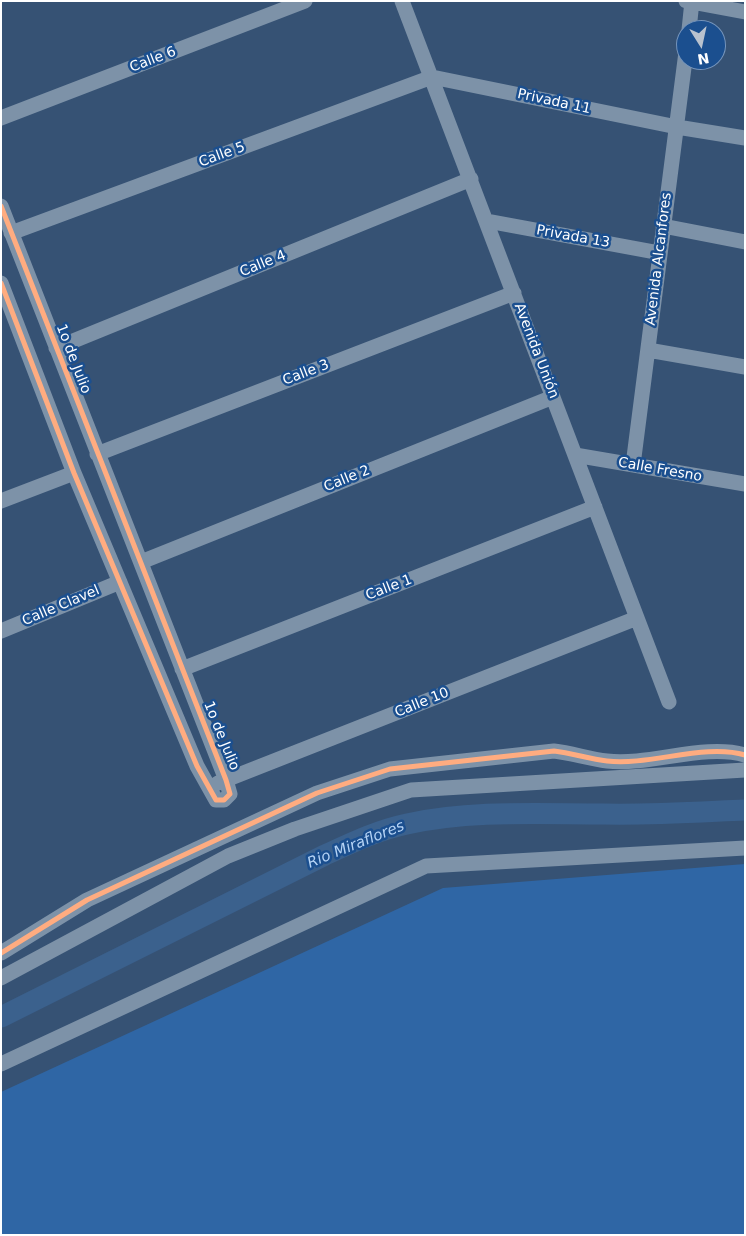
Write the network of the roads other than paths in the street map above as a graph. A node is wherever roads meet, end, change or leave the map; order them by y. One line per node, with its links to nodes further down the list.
1 (305, 1): 8 (street, Calle 6)
2 (402, 1): 7 (street, Avenida Unión)
3 (690, 2): 4 (street); 5 (street)
4 (745, 12)
5 (689, 20)
6 (684, 70): 9 (street, Avenida Alcanfores)
7 (432, 77): 9 (street, Privada 11); 11 (street, Avenida Unión); 15 (street, Calle 5)
8 (1, 118)
9 (677, 126): 10 (street, Privada 11); 14 (street, Avenida Alcanfores)
10 (745, 138)
11 (471, 179): 13 (street, Avenida Unión); 20 (street, Calle 4)
12 (1, 206): 15 (street, 1o de Julio)
13 (487, 221): 17 (street, Privada 13); 19 (street, Avenida Unión)
14 (663, 226): 16 (street); 17 (street, Avenida Alcanfores)
15 (11, 232): 20 (street, 1o de Julio)
16 (745, 242)
17 (660, 253): 21 (street, Avenida Alcanfores)
18 (1, 284): 27 (street)
19 (514, 293): 23 (street, Avenida Unión); 24 (street, Calle 3)
20 (56, 348): 24 (street, 1o de Julio)
21 (648, 350): 22 (street); 26 (street, Avenida Alcanfores)
22 (745, 367)
23 (553, 397): 25 (street, Avenida Unión); 31 (street, Calle 2)
24 (97, 454): 31 (street, 1o de Julio)
25 (575, 455): 26 (street, Calle Fresno); 30 (street, Avenida Unión)
26 (633, 465): 28 (street, Calle Fresno)
27 (74, 472): 29 (street); 32 (street)
28 (745, 484)
29 (1, 501)
30 (595, 507): 33 (street, Avenida Unión); 35 (street, Calle 1)
31 (141, 562): 35 (street, 1o de Julio)
32 (120, 582): 34 (street, Calle Clavel); 39 (street, Calle 10)
33 (637, 618): 36 (street, Avenida Unión); 39 (street, Calle 10)
34 (1, 631)
35 (182, 669): 39 (street, 1o de Julio)
36 (669, 702)
37 (745, 755): 41 (street)
38 (745, 770): 42 (street)
39 (226, 780)
40 (745, 848): 43 (street)
41 (1, 953)
42 (1, 978)
43 (1, 1064)

